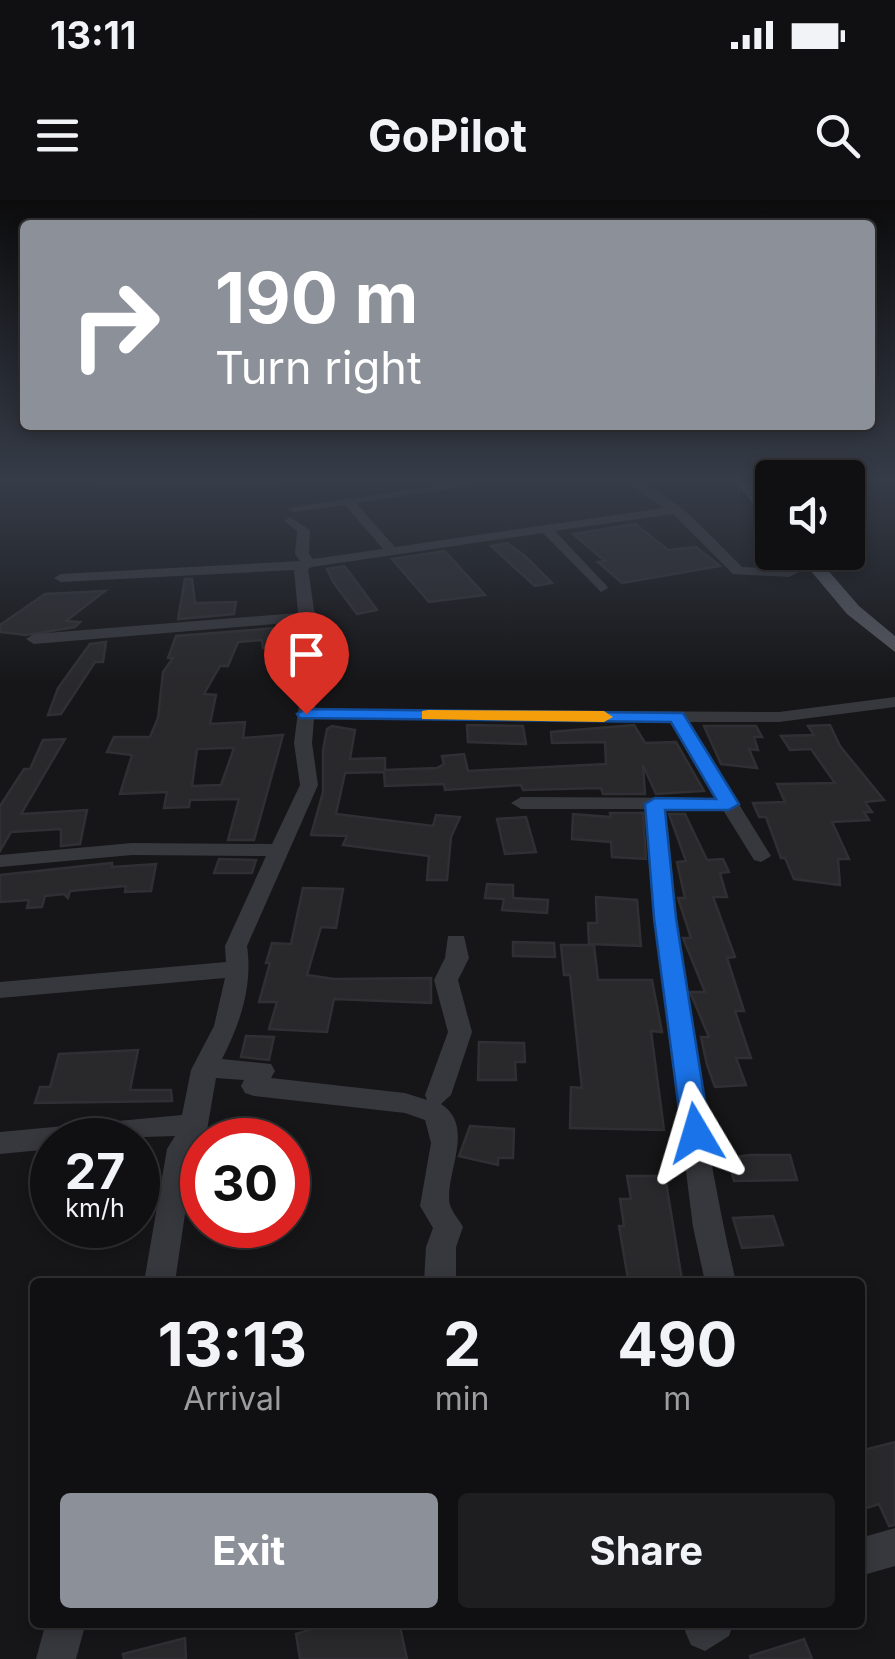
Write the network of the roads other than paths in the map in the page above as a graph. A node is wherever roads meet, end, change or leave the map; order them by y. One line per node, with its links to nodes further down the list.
1 (302, 548): 6 (street)
2 (404, 548): 5 (street)
3 (564, 548): 10 (street)
4 (715, 548): 7 (street)
5 (390, 550): 6 (street)
6 (309, 563): 9 (street); 11 (street)
7 (792, 570)
8 (818, 570): 13 (main road)
9 (61, 578)
10 (601, 588)
11 (304, 617): 12 (street); 15 (street)
12 (34, 639)
13 (895, 646)
14 (895, 702): 16 (street)
15 (306, 714): 16 (street); 20 (street)
16 (677, 717): 19 (street)
17 (522, 803): 18 (street)
18 (655, 804): 19 (street); 34 (street)
19 (729, 804): 21 (street)
20 (282, 850): 22 (street); 24 (street)
21 (761, 856)
22 (0, 862)
23 (456, 940): 27 (street)
24 (238, 970): 25 (street); 26 (street)
25 (0, 990)
26 (205, 1068): 27 (street); 28 (street)
27 (433, 1104): 33 (street)
28 (195, 1118)
29 (180, 1125): 30 (street)
30 (0, 1142)
31 (180, 1155): 32 (street)
32 (160, 1278)
33 (440, 1278)
34 (719, 1278)
35 (895, 1547): 36 (street)
36 (865, 1556)
37 (64, 1628): 38 (street)
38 (56, 1659)

